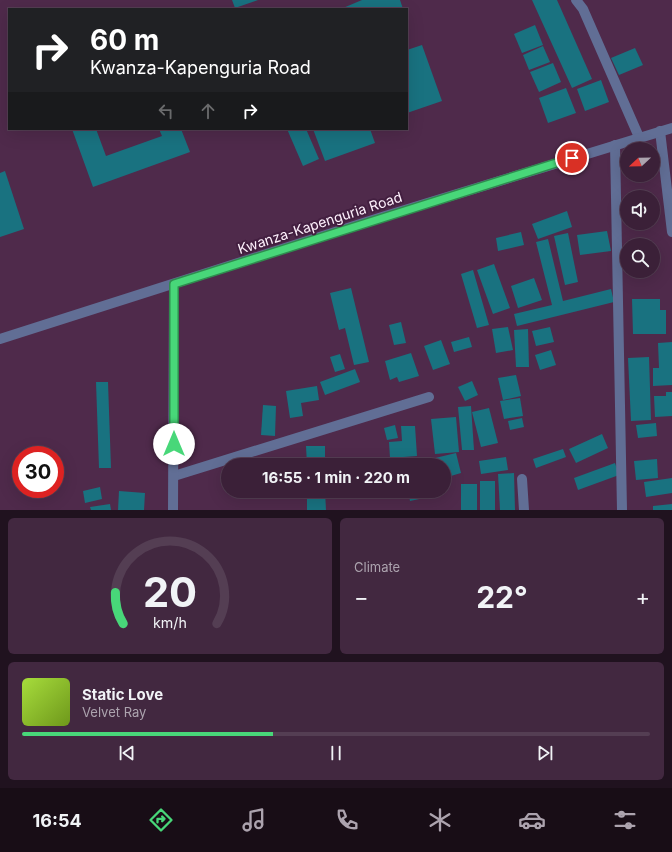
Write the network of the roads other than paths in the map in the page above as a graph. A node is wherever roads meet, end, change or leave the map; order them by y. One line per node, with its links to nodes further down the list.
1 (576, 0): 4 (street)
2 (672, 128): 3 (street, Kwanza-Kapenguria Road)
3 (660, 131): 4 (street, Kwanza-Kapenguria Road); 6 (street)
4 (639, 137): 5 (street, Kwanza-Kapenguria Road)
5 (615, 145): 7 (street, Kwanza-Kapenguria Road); 14 (street)
6 (672, 232)
7 (174, 284): 8 (street, Kwanza-Kapenguria Road); 10 (street)
8 (0, 339)
9 (429, 397): 10 (street)
10 (174, 476): 12 (street)
11 (522, 479): 13 (street)
12 (173, 510)
13 (524, 510)
14 (622, 510)

